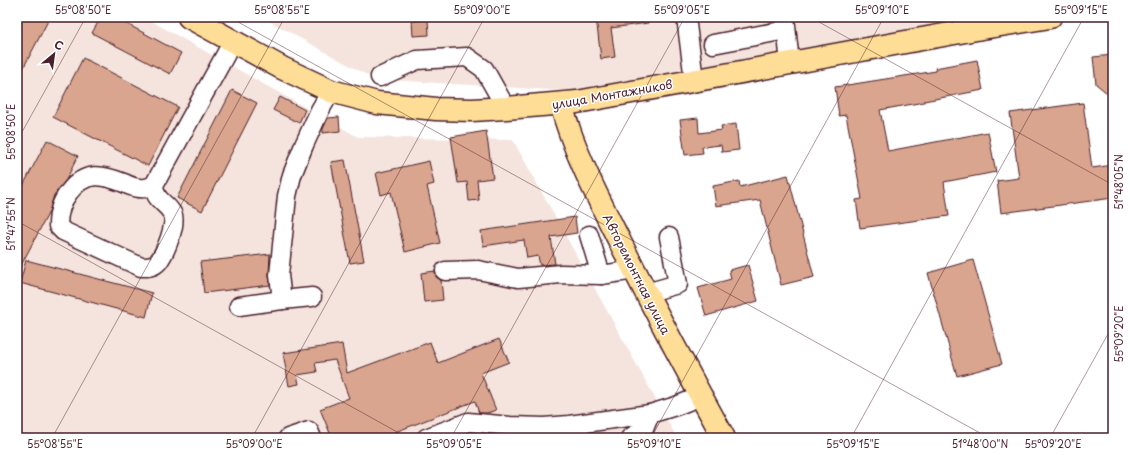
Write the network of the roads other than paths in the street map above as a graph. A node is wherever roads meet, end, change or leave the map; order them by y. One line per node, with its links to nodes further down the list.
1 (189, 17): 6 (main road, улица Монтажников)
2 (686, 17): 10 (lane)
3 (1050, 17): 4 (main road, улица Монтажников)
4 (1001, 21): 8 (main road, улица Монтажников)
5 (786, 24): 7 (lane); 8 (lane)
6 (233, 41): 11 (main road, улица Монтажников); 14 (lane)
7 (713, 44)
8 (790, 63): 10 (main road, улица Монтажников)
9 (380, 77): 13 (lane)
10 (694, 80): 12 (main road, улица Монтажников)
11 (331, 91): 13 (main road, улица Монтажников); 22 (lane)
12 (561, 104): 13 (main road, улица Монтажников); 17 (main road, Авторемонтная улица)
13 (506, 108)
14 (154, 185): 14 (lane)
15 (589, 235): 19 (lane)
16 (669, 237): 20 (lane)
17 (635, 270): 19 (lane); 20 (main road, Авторемонтная улица)
18 (445, 271): 19 (lane)
19 (601, 275)
20 (646, 293): 24 (main road, Авторемонтная улица)
21 (312, 297): 22 (lane)
22 (282, 300): 23 (lane)
23 (238, 306)
24 (701, 396): 25 (lane); 31 (main road, Авторемонтная улица)
25 (650, 414): 26 (lane); 30 (lane)
26 (565, 432): 29 (lane)
27 (288, 438): 28 (lane)
28 (312, 438)
29 (426, 438)
30 (630, 438)
31 (724, 438)

